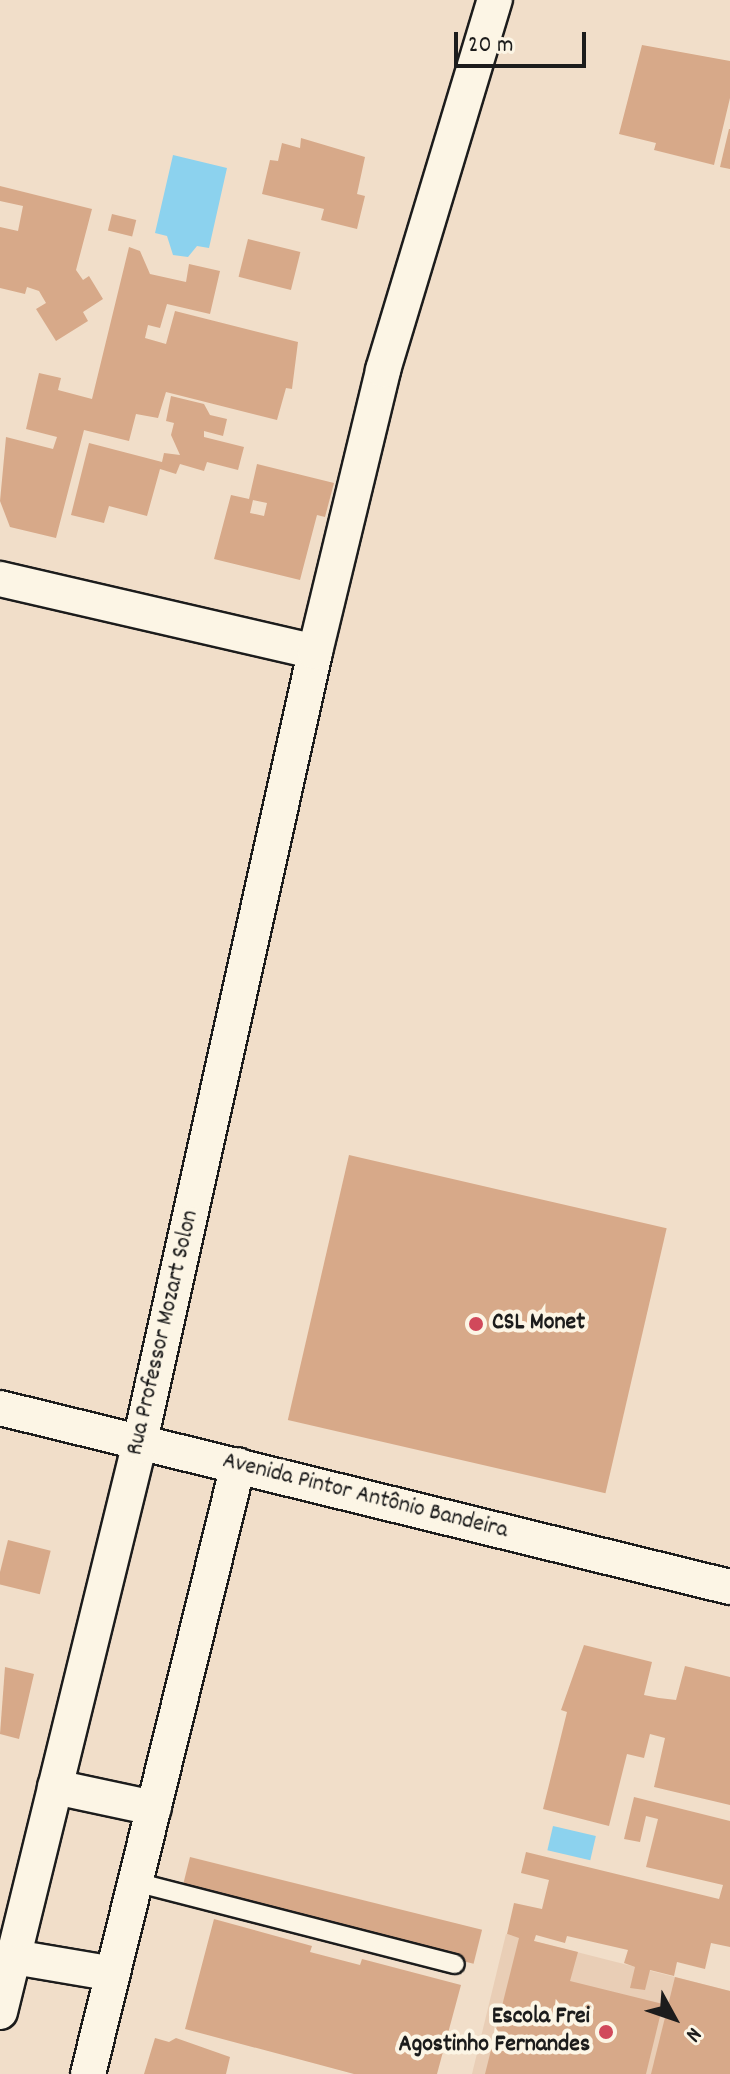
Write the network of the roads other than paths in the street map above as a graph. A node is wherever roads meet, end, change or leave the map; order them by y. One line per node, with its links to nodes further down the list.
1 (495, 0): 3 (street, Rua Professor Mozart Solon)
2 (0, 579): 3 (street)
3 (315, 652): 5 (street, Rua Professor Mozart Solon)
4 (0, 1408): 5 (street, Avenida Pintor Antônio Bandeira)
5 (139, 1446): 6 (street, Avenida Pintor Antônio Bandeira); 8 (street, Rua Professor Mozart Solon)
6 (238, 1465): 7 (street, Avenida Pintor Antônio Bandeira); 9 (street)
7 (730, 1587)
8 (55, 1787): 9 (street); 11 (street, Rua Professor Mozart Solon)
9 (154, 1808): 10 (street)
10 (135, 1882): 12 (lane); 13 (street)
11 (14, 1957): 13 (street); 14 (street, Rua Professor Mozart Solon)
12 (455, 1964)
13 (113, 1974): 15 (street)
14 (0, 2012)
15 (88, 2074)

